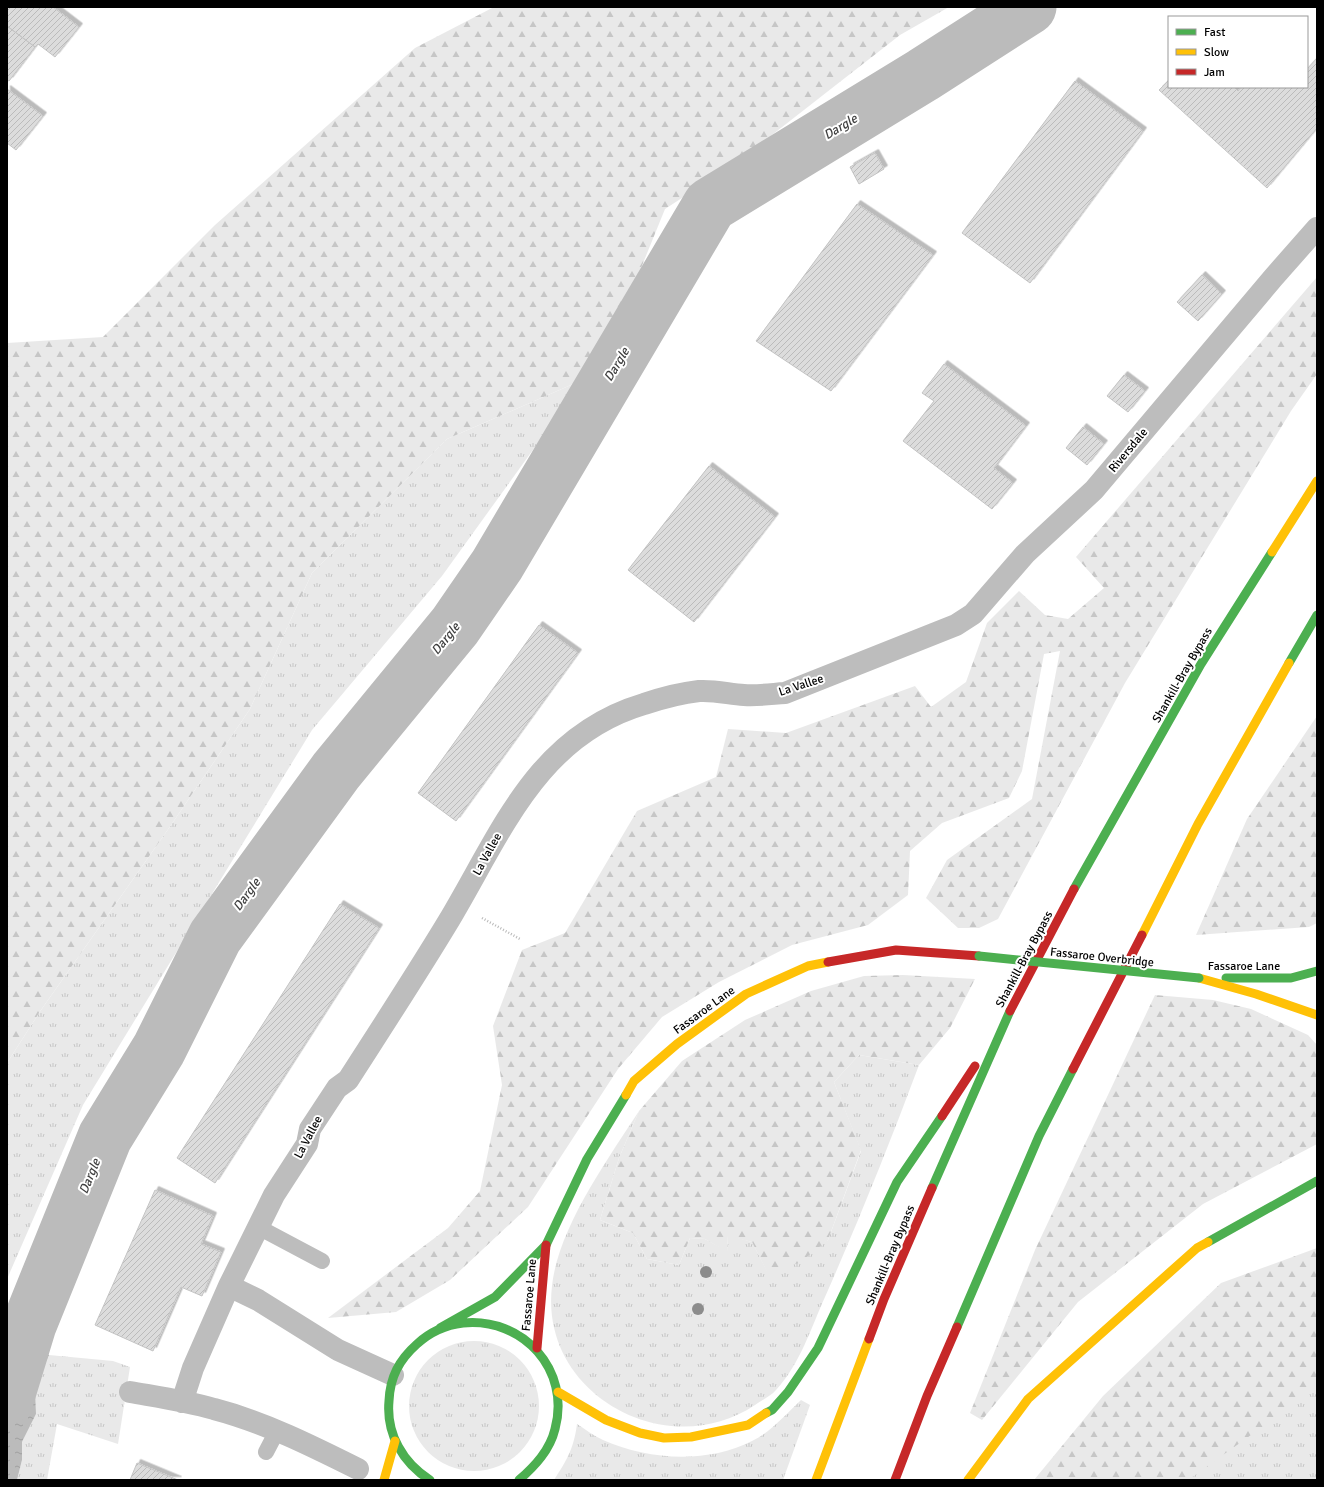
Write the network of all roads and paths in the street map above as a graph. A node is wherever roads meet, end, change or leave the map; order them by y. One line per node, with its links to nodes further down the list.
1 (1317, 228): 4 (street, Riversdale)
2 (1317, 481): 11 (main road, Shankill-Bray Bypass)
3 (1317, 615): 31 (main road)
4 (914, 642): 5 (street, La Vallee)
5 (459, 904): 6 (path); 13 (street, La Vallee)
6 (520, 939)
7 (979, 956): 9 (main road, Fassaroe Overbridge, bridge); 14 (main road, Fassaroe Lane)
8 (1317, 971): 9 (main road, Fassaroe Lane)
9 (1199, 978): 10 (main road, Fassaroe Lane)
10 (1317, 1015)
11 (1006, 1018): 21 (main road); 30 (main road, Shankill-Bray Bypass)
12 (1317, 1181): 32 (main road)
13 (258, 1227): 15 (lane); 16 (street, La Vallee)
14 (546, 1244): 17 (main road, Fassaroe Lane); 18 (main road, Fassaroe Lane)
15 (322, 1261)
16 (229, 1286): 19 (street); 22 (street, La Vallee)
17 (440, 1328): 18 (main road); 19 (main road, Fassaroe Lane)
18 (537, 1348): 21 (main road)
19 (393, 1375): 24 (main road)
20 (130, 1392): 22 (street)
21 (558, 1392): 29 (main road)
22 (182, 1402): 23 (street)
23 (277, 1431): 25 (lane); 26 (street)
24 (394, 1441): 27 (main road); 28 (main road)
25 (266, 1452)
26 (358, 1469)
27 (384, 1480)
28 (430, 1480)
29 (519, 1480)
30 (816, 1480)
31 (895, 1480)
32 (968, 1480)

